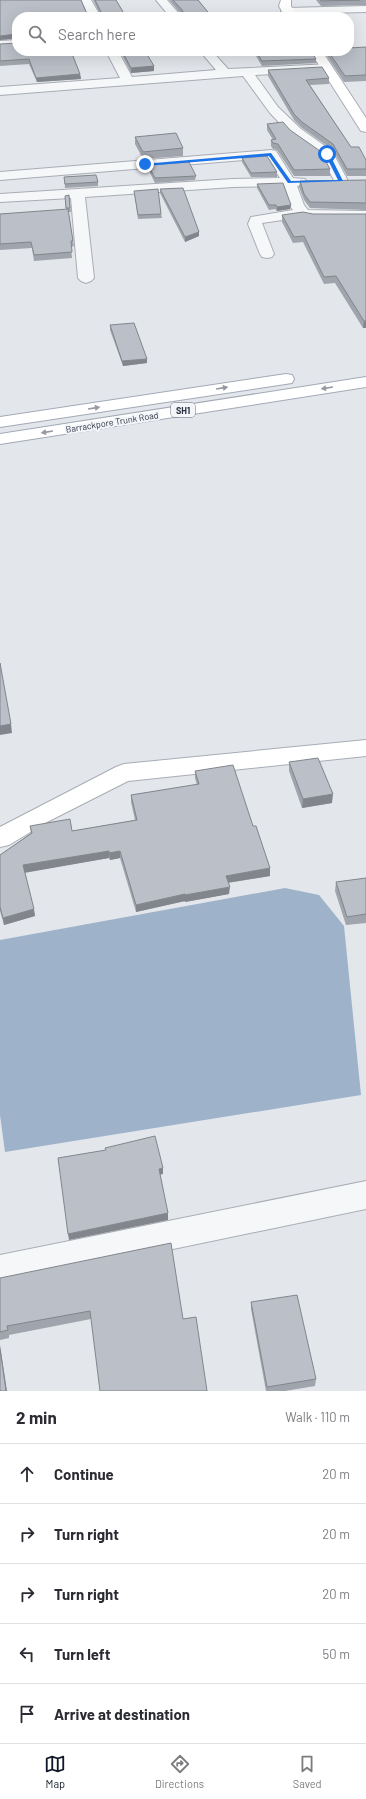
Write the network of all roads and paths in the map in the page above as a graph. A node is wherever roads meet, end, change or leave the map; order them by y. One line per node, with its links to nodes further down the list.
1 (86, 0): 5 (street)
2 (162, 0): 6 (street)
3 (288, 9): 4 (street)
4 (366, 9)
5 (92, 12)
6 (172, 12)
7 (12, 43): 8 (street)
8 (0, 44)
9 (115, 56): 15 (street)
10 (210, 56): 14 (street)
11 (319, 56): 12 (main road)
12 (326, 67): 13 (street); 17 (main road)
13 (247, 72): 14 (street); 19 (street)
14 (225, 73): 15 (street)
15 (128, 81): 16 (street)
16 (0, 91)
17 (366, 128)
18 (0, 176): 20 (street)
19 (326, 181)
20 (289, 182): 21 (street); 22 (street); 24 (street)
21 (312, 182)
22 (78, 193): 23 (street); 27 (street)
23 (0, 198)
24 (303, 213): 25 (street); 26 (street)
25 (366, 215)
26 (267, 254)
27 (86, 278)
28 (366, 367): 30 (main road, Barrackpore Trunk Road / SH1, one-way to 28)
29 (366, 382): 31 (main road, Barrackpore Trunk Road / SH1, one-way to 31)
30 (0, 422)
31 (0, 439)
32 (366, 748): 33 (main road)
33 (0, 838)
34 (366, 1195): 35 (street)
35 (0, 1270)

